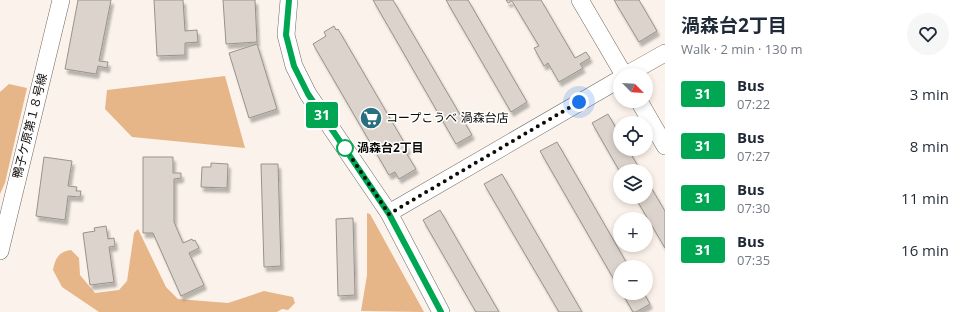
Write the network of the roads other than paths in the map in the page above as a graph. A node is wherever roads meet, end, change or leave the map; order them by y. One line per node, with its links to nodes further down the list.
1 (61, 0): 11 (street, 鴨子ケ原第１８号線)
2 (289, 0): 10 (street)
3 (580, 0): 5 (street)
4 (665, 53): 6 (street)
5 (621, 68)
6 (638, 68)
7 (613, 82): 10 (street)
8 (643, 108): 9 (street)
9 (665, 146)
10 (389, 214): 12 (street)
11 (0, 251)
12 (441, 312)

